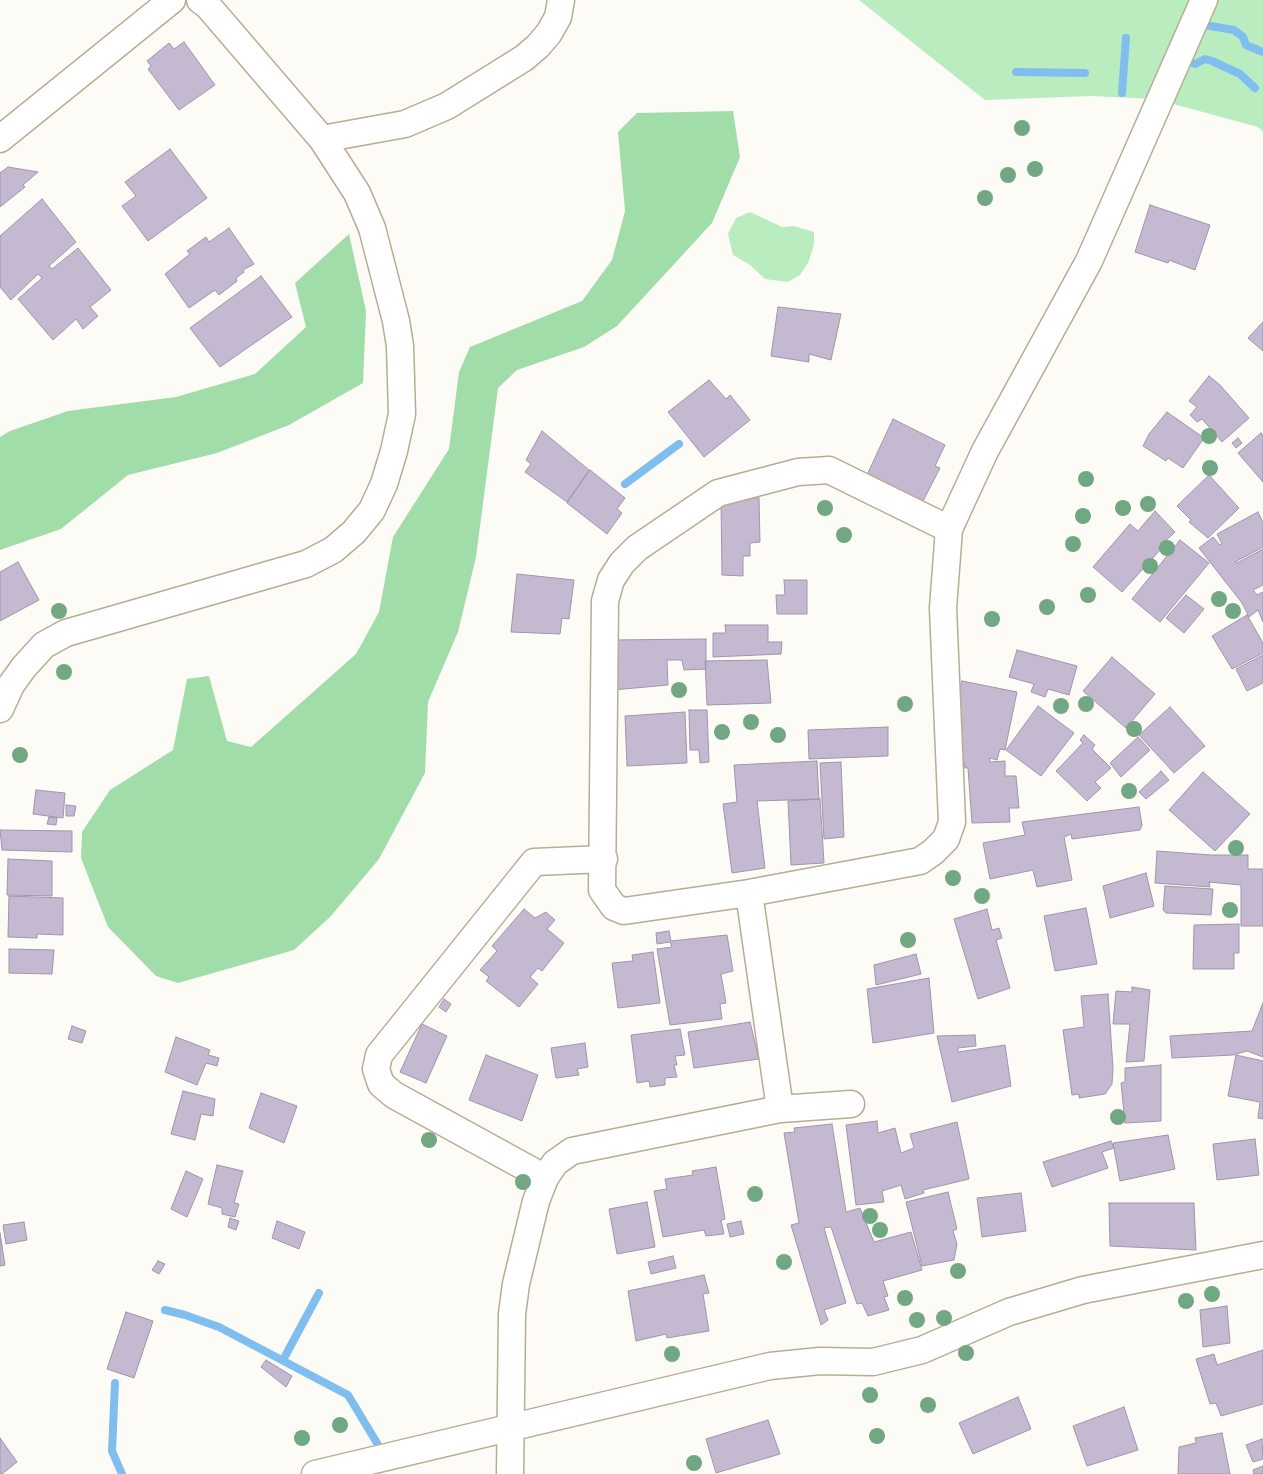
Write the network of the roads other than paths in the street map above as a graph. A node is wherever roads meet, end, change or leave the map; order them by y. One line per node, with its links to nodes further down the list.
1 (172, 0): 5 (street)
2 (200, 0): 6 (street)
3 (561, 0): 6 (street)
4 (1204, 0): 7 (street)
5 (0, 139)
6 (322, 139): 8 (street)
7 (949, 529): 9 (street); 10 (street)
8 (0, 709)
9 (604, 859): 10 (street); 13 (street)
10 (749, 894): 12 (street)
11 (851, 1104): 12 (street)
12 (780, 1109): 13 (street)
13 (544, 1178): 15 (street)
14 (1263, 1255): 15 (street)
15 (511, 1428): 16 (street); 17 (street)
16 (315, 1474)
17 (510, 1474)

